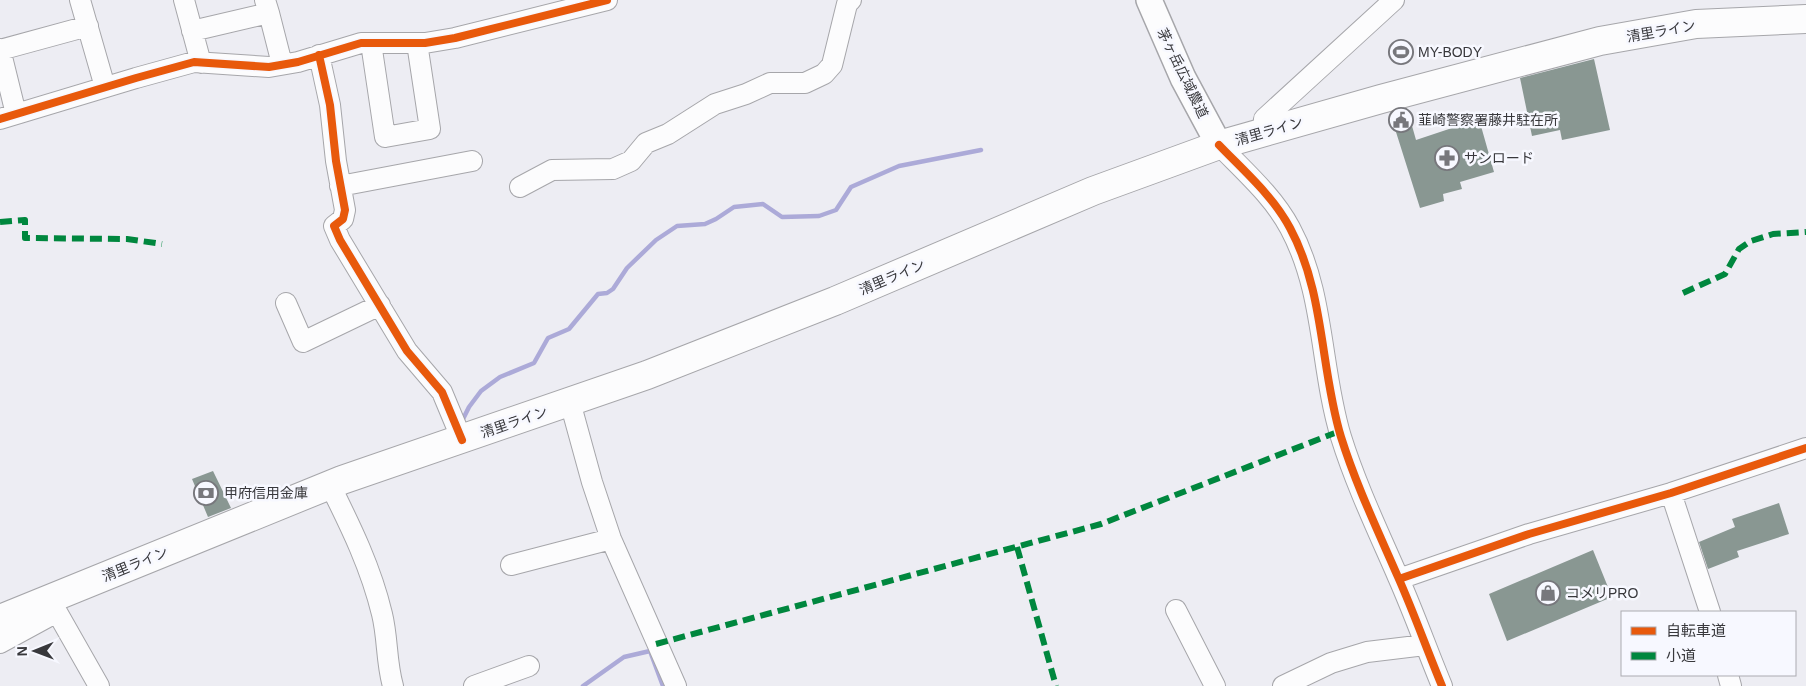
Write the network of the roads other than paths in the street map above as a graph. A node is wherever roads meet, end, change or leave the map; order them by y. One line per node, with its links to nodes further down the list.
1 (80, 0): 9 (street)
2 (184, 0): 10 (street)
3 (607, 0): 12 (street)
4 (851, 0): 23 (street)
5 (1149, 0): 20 (main road, 茅ヶ岳広域農道)
6 (1394, 0): 19 (street)
7 (267, 7): 10 (street); 16 (street)
8 (1806, 19): 19 (highway, 清里ライン)
9 (88, 26): 13 (street); 17 (street)
10 (192, 31): 15 (street)
11 (371, 43): 12 (street); 12 (street); 14 (street)
12 (417, 43)
13 (0, 50): 18 (street)
14 (319, 55): 16 (street); 22 (street)
15 (200, 62): 16 (street); 17 (street)
16 (282, 64)
17 (105, 87): 18 (street)
18 (8, 117)
19 (1263, 133): 20 (highway, 清里ライン)
20 (1219, 145): 26 (highway, 清里ライン); 33 (street)
21 (472, 161): 22 (street)
22 (340, 186): 25 (street)
23 (520, 187)
24 (286, 303): 25 (street)
25 (380, 306): 27 (street)
26 (570, 402): 27 (highway, 清里ライン); 31 (street)
27 (462, 440): 29 (highway, 清里ライン)
28 (1806, 448): 30 (street)
29 (330, 485): 34 (highway, 清里ライン); 42 (street)
30 (1670, 493): 33 (street); 36 (street)
31 (610, 540): 32 (street); 44 (street)
32 (511, 565)
33 (1399, 578): 39 (street)
34 (53, 605): 37 (highway, 清里ライン); 38 (street); 41 (street)
35 (1176, 610): 45 (street)
36 (1710, 611)
37 (0, 619)
38 (0, 644)
39 (1425, 644): 46 (street); 47 (street)
40 (529, 666): 43 (street)
41 (99, 686)
42 (393, 686)
43 (474, 686)
44 (676, 686)
45 (1215, 686)
46 (1283, 686)
47 (1442, 686)

